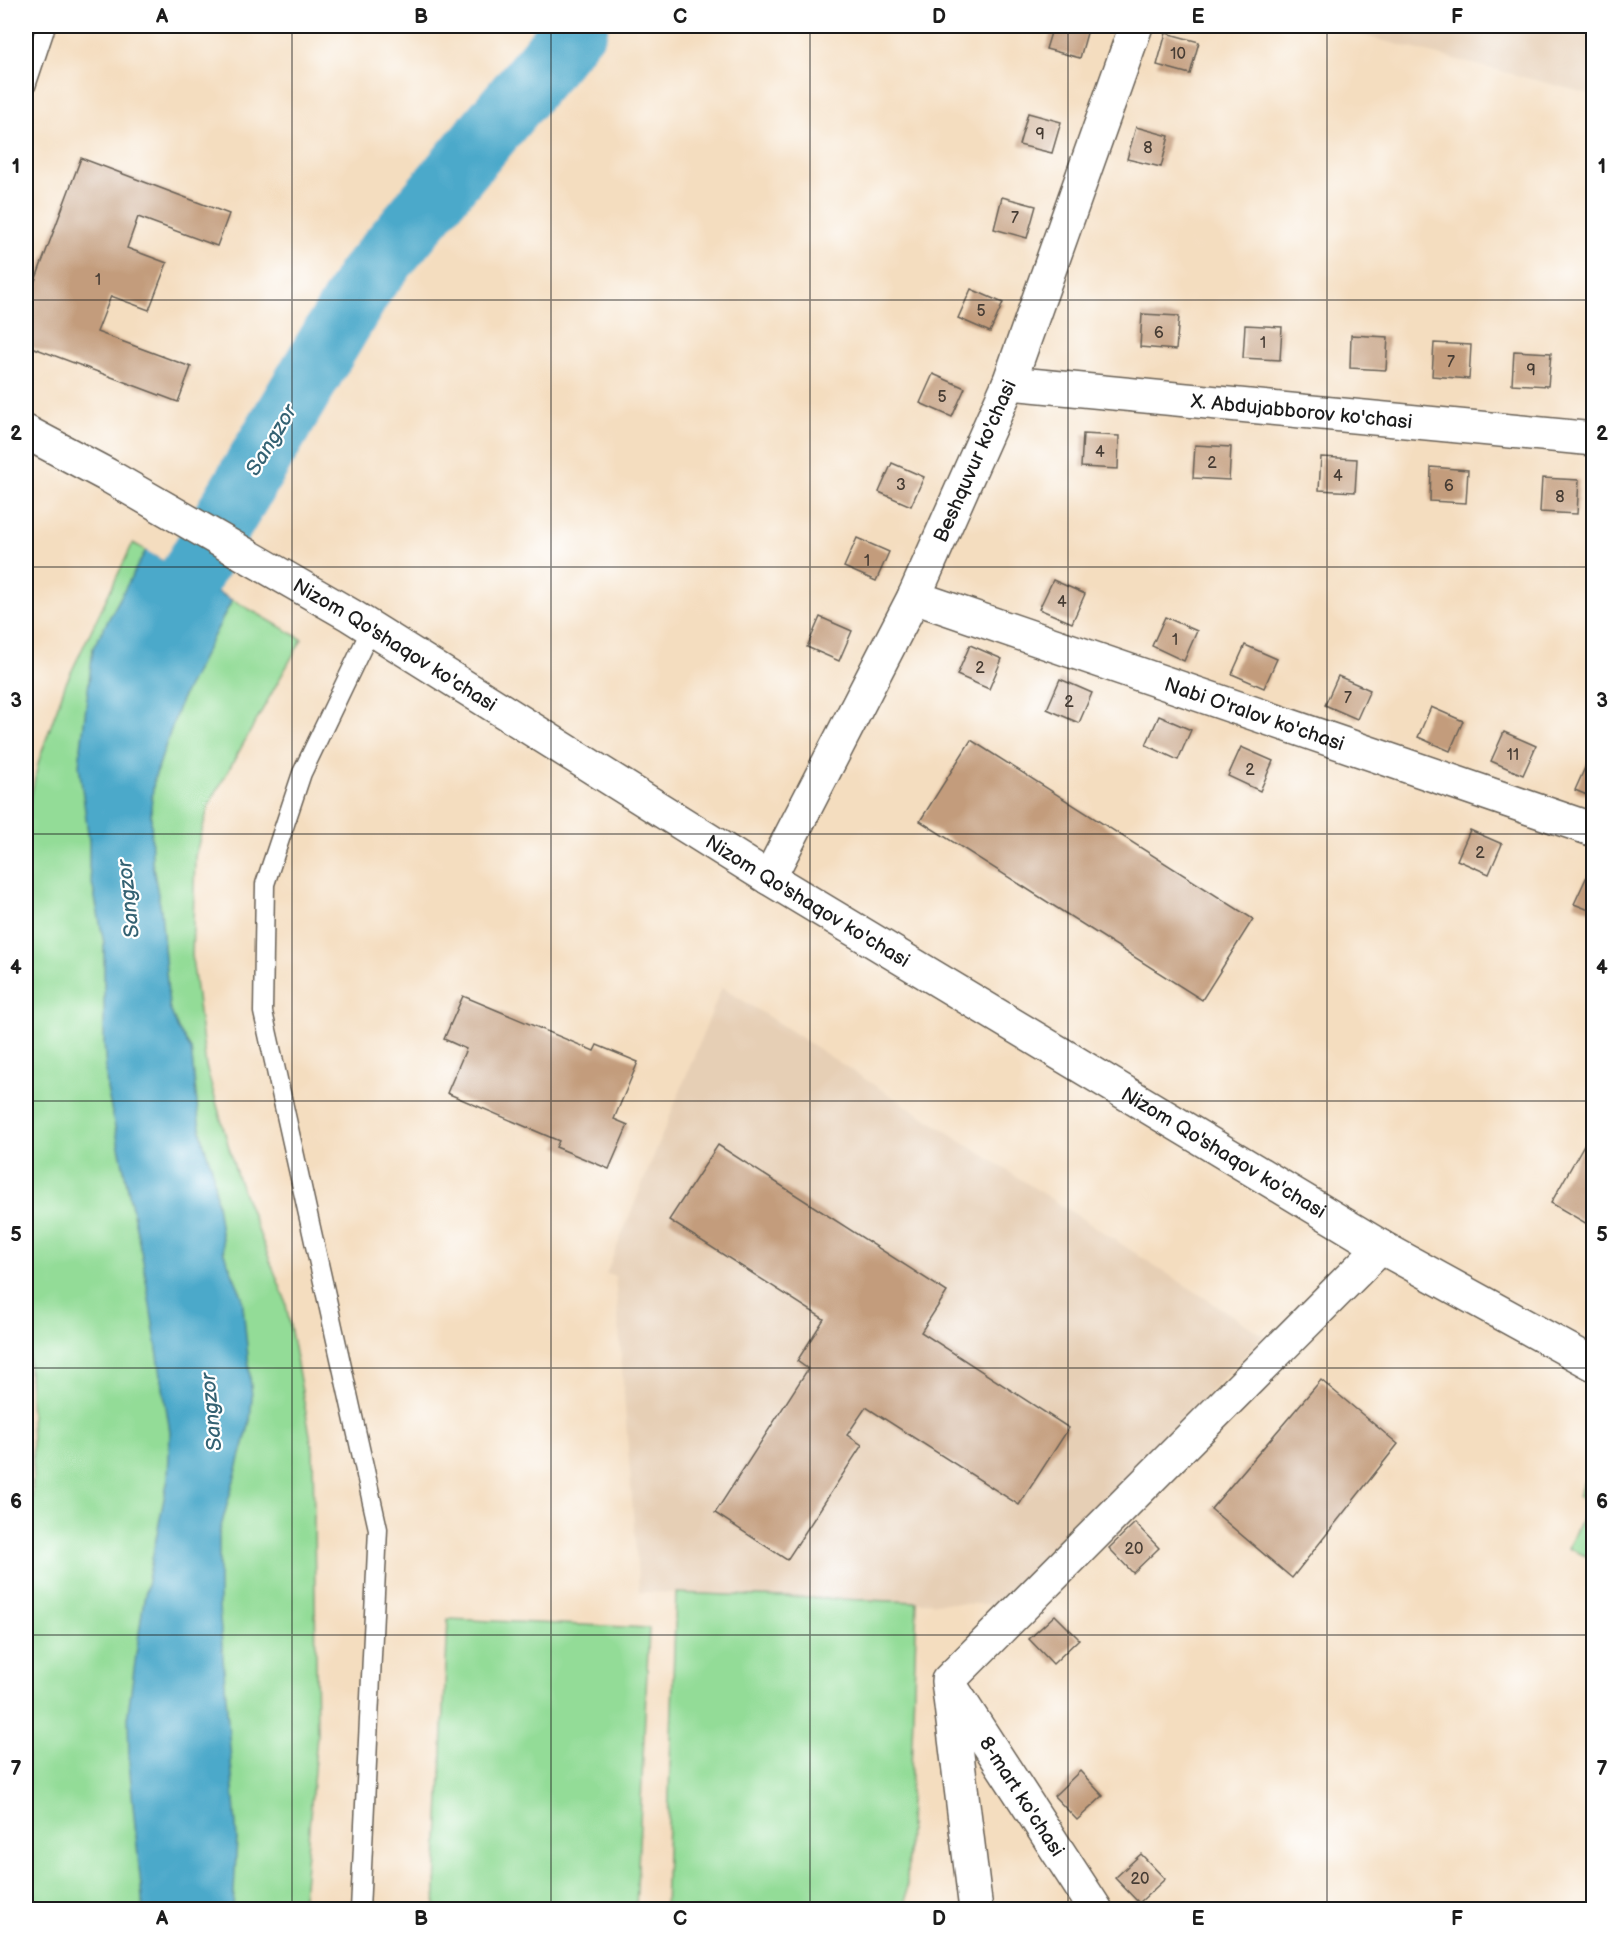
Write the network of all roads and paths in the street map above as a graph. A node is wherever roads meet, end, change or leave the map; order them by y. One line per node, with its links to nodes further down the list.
1 (45, 26): 3 (lane)
2 (1137, 26): 4 (street, Beshquvur ko'chasi)
3 (26, 86)
4 (1009, 383): 6 (street, X. Abdujabborov ko'chasi); 7 (street, Beshquvur ko'chasi)
5 (26, 432): 8 (street, Nizom Qo'shaqov ko'chasi)
6 (1593, 439)
7 (914, 597): 9 (street, Nabi O'ralov ko'chasi); 10 (street, Beshquvur ko'chasi)
8 (361, 622): 10 (street, Nizom Qo'shaqov ko'chasi); 14 (lane)
9 (1593, 830)
10 (769, 878): 11 (street, Nizom Qo'shaqov ko'chasi)
11 (1382, 1247): 12 (street, Nizom Qo'shaqov ko'chasi); 13 (street)
12 (1593, 1364)
13 (948, 1681): 15 (street); 16 (street, 8-mart ko'chasi)
14 (360, 1910)
15 (976, 1910)
16 (1096, 1910)

